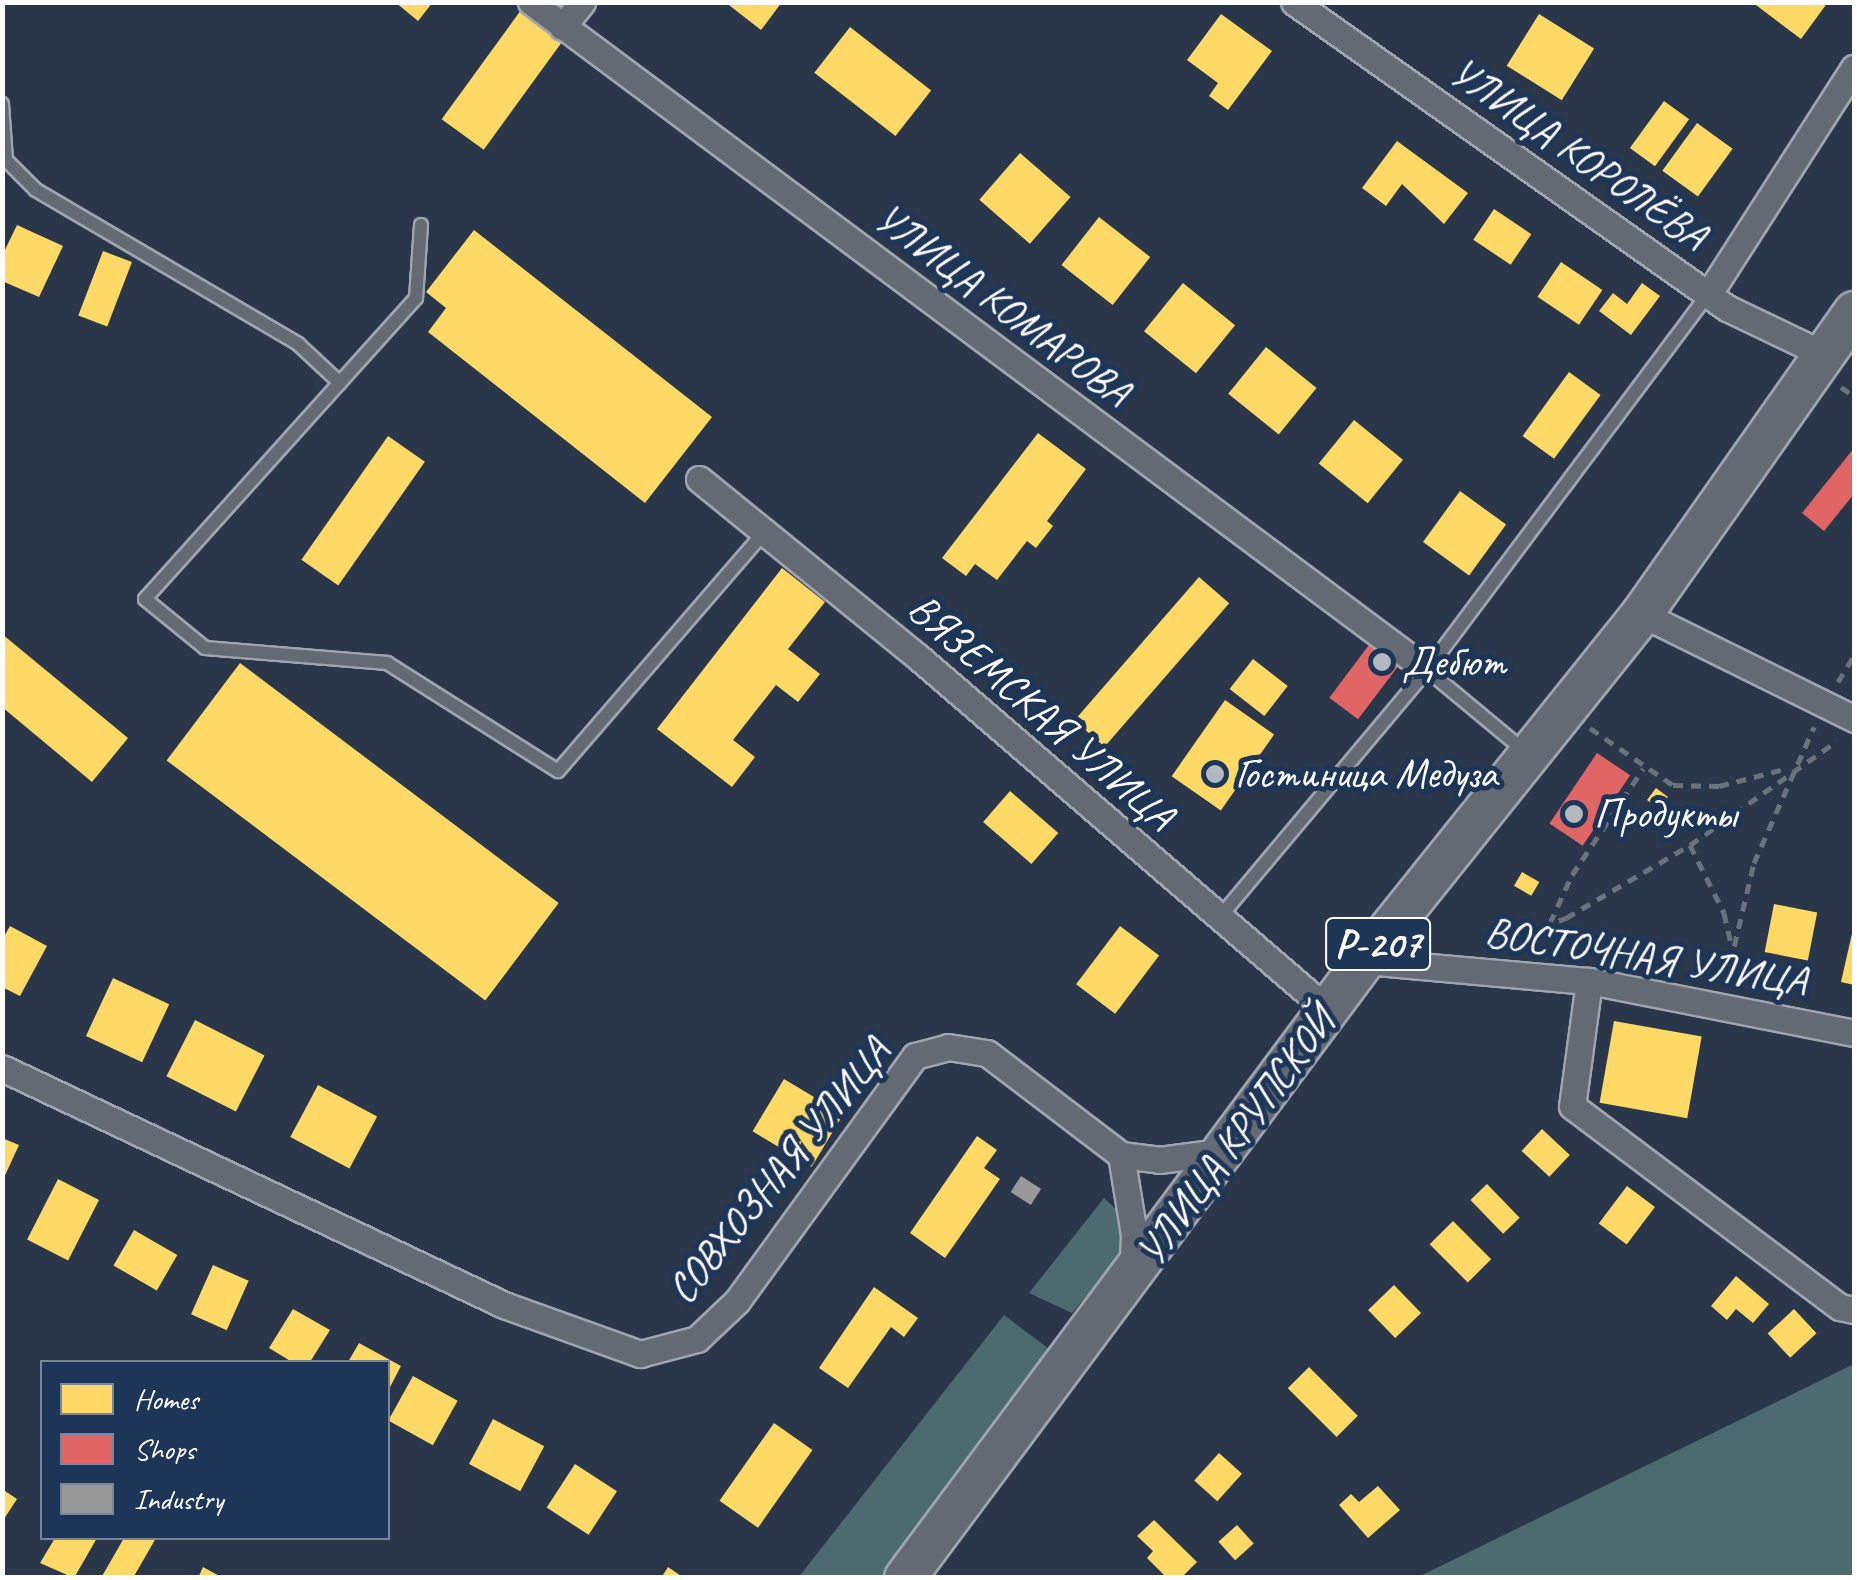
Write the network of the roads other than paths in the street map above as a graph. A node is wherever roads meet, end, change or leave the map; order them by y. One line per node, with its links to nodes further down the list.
1 (531, 2): 4 (street, УЛИЦА КОМАРОВА)
2 (582, 2): 4 (street)
3 (1294, 2): 9 (street, УЛИЦА КОРОЛЁВА)
4 (562, 27): 16 (street, УЛИЦА КОМАРОВА)
5 (1854, 68): 9 (street)
6 (2, 104): 7 (lane)
7 (4, 160): 12 (lane)
8 (421, 226): 12 (lane)
9 (1708, 295): 11 (street, УЛИЦА КОРОЛЁВА); 16 (lane)
10 (1854, 312): 11 (main road, УЛИЦА КРУПСКОЙ / Р-207)
11 (1824, 354): 15 (main road, УЛИЦА КРУПСКОЙ / Р-207)
12 (340, 383): 14 (lane)
13 (699, 479): 14 (street, ВЯЗЕМСКАЯ УЛИЦА)
14 (764, 532): 19 (street, ВЯЗЕМСКАЯ УЛИЦА)
15 (1642, 614): 17 (street); 18 (main road, УЛИЦА КРУПСКОЙ / Р-207)
16 (1427, 670): 18 (lane); 19 (lane)
17 (1848, 729)
18 (1532, 758): 20 (main road, УЛИЦА КРУПСКОЙ / Р-207)
19 (1218, 918): 22 (street, ВЯЗЕМСКАЯ УЛИЦА)
20 (1364, 961): 21 (street, ВОСТОЧНАЯ УЛИЦА); 22 (main road, УЛИЦА КРУПСКОЙ / Р-207)
21 (1589, 981): 23 (street, ВОСТОЧНАЯ УЛИЦА); 28 (street)
22 (1328, 1010): 25 (main road, УЛИЦА КРУПСКОЙ / Р-207)
23 (1854, 1033)
24 (2, 1068): 26 (street, СОВХОЗНАЯ УЛИЦА)
25 (1228, 1151): 26 (street); 27 (main road, УЛИЦА КРУПСКОЙ / Р-207)
26 (1121, 1155): 27 (street)
27 (1132, 1279): 29 (main road, УЛИЦА КРУПСКОЙ / Р-207)
28 (1854, 1310)
29 (905, 1578)

